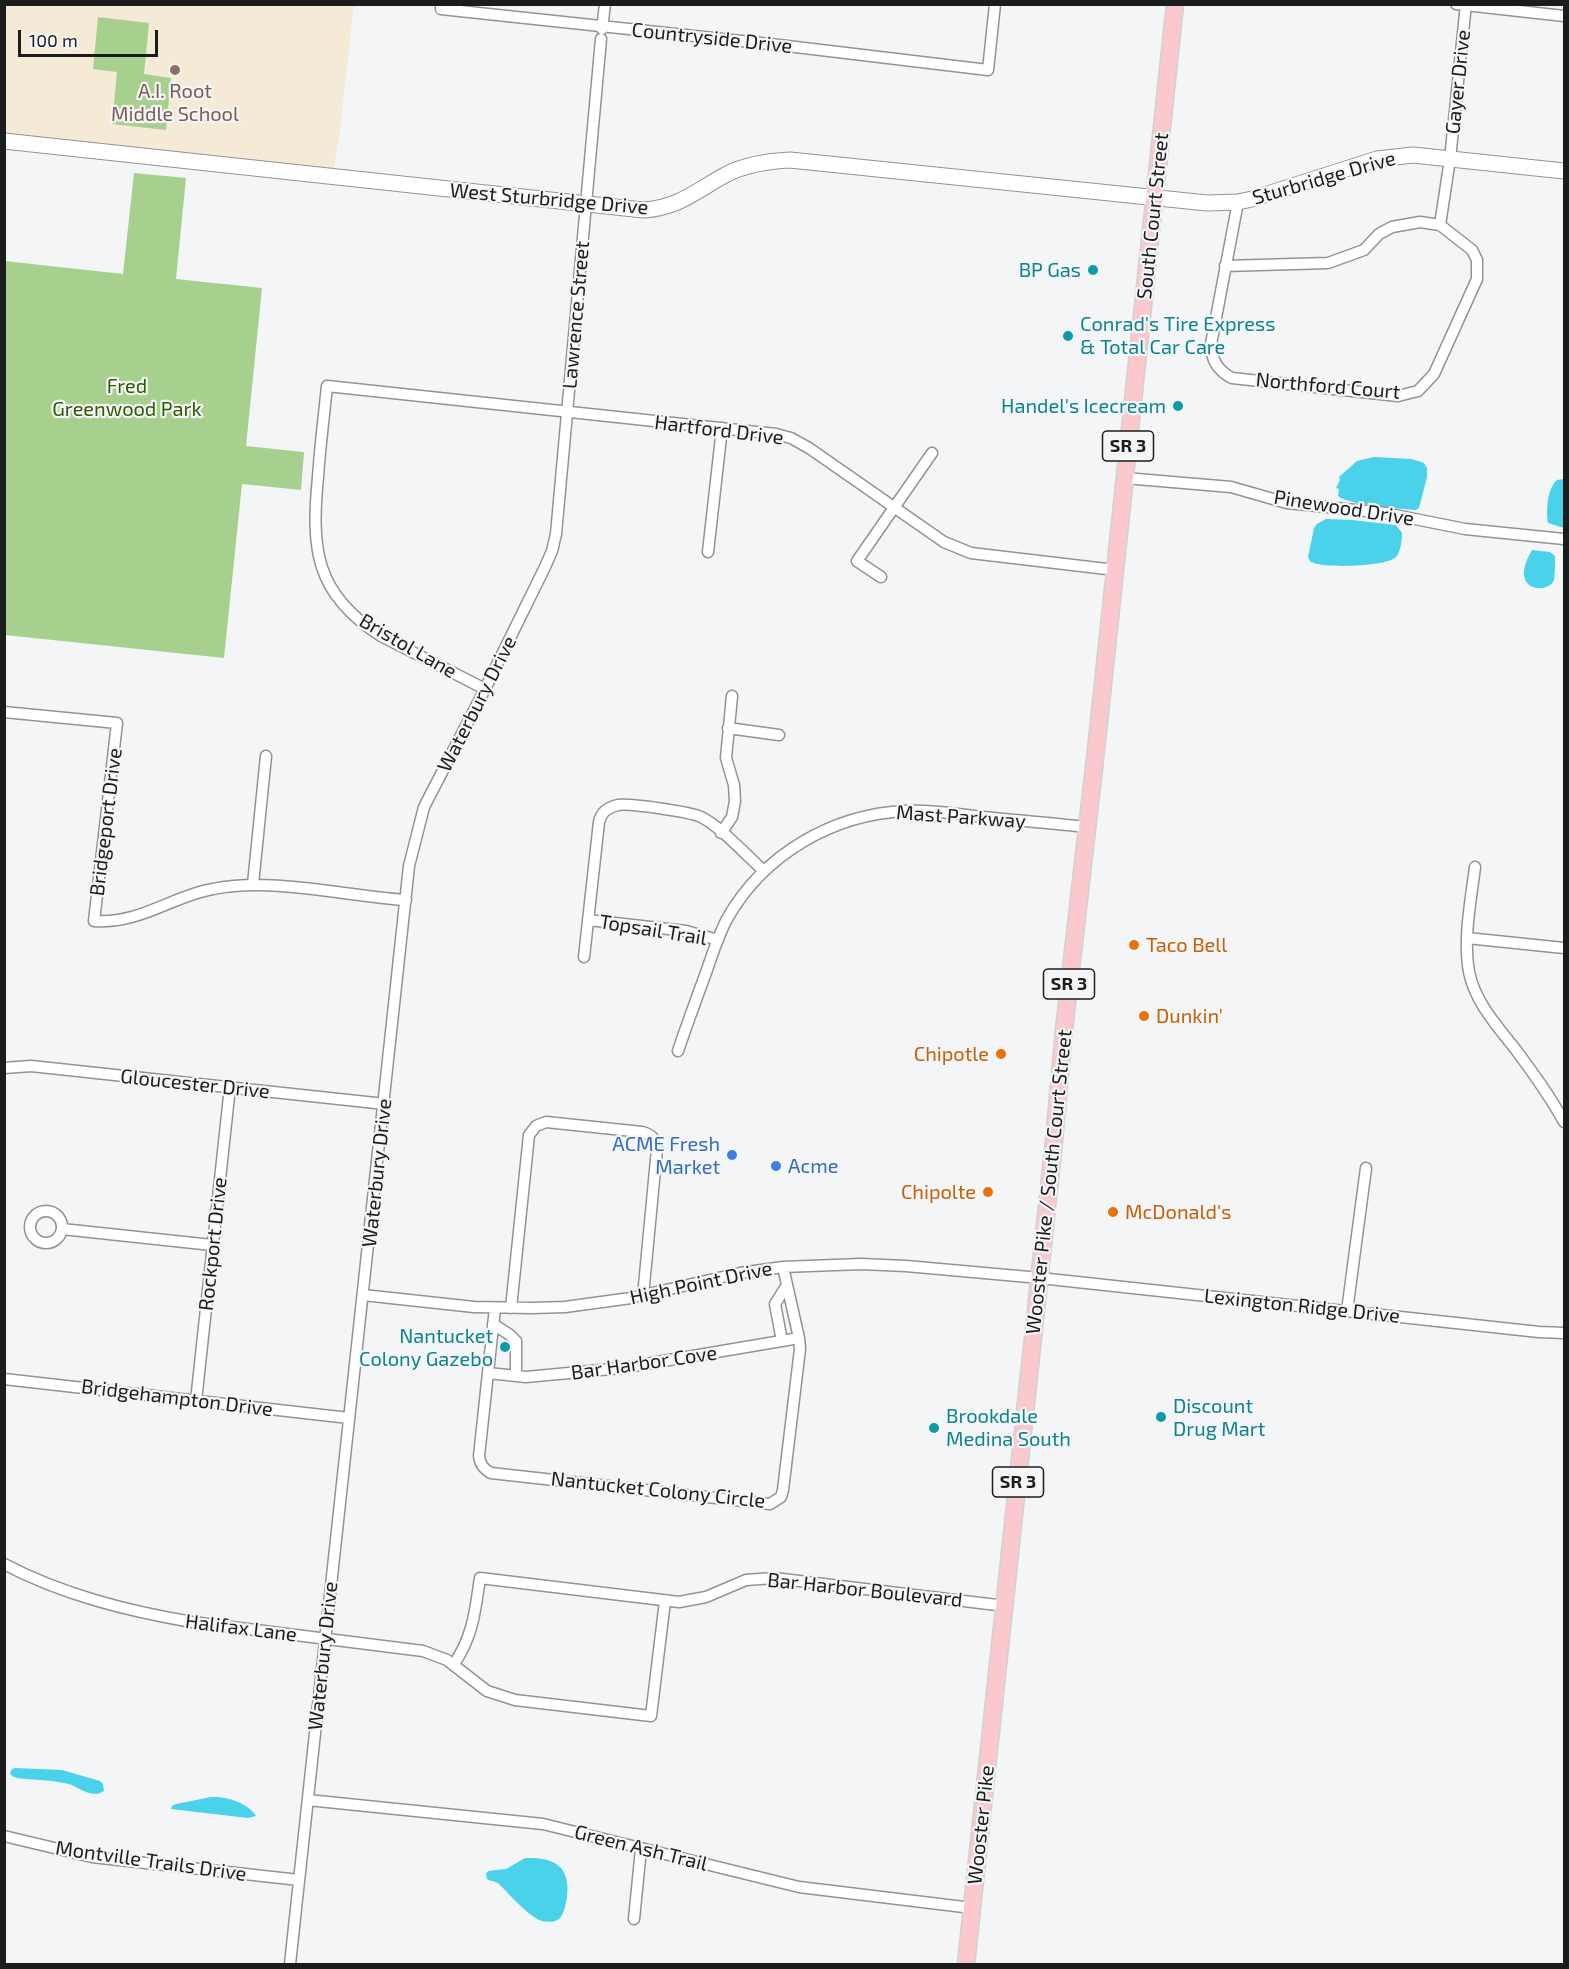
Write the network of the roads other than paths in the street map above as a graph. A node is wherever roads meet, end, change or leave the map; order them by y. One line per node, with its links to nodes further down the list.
1 (441, 4): 7 (street, Countryside Drive)
2 (605, 4): 7 (street, Lawrence Street)
3 (995, 4): 7 (street, Countryside Drive)
4 (1175, 4): 11 (main road, South Court Street / SR 3)
5 (1463, 5): 6 (street); 9 (street, Gayer Drive)
6 (1564, 16)
7 (602, 31): 13 (street, Lawrence Street)
8 (4, 141): 13 (street, West Sturbridge Drive)
9 (1450, 159): 10 (street, Sturbridge Drive); 12 (street, Sturbridge Drive); 14 (street)
10 (1564, 171)
11 (1155, 197): 12 (street, Sturbridge Drive); 13 (street, West Sturbridge Drive); 20 (main road, South Court Street / SR 3)
12 (1238, 202): 15 (street, Northford Court)
13 (586, 204): 17 (street, Lawrence Street)
14 (1440, 225): 15 (street); 15 (street, Northford Court)
15 (1225, 266)
16 (327, 386): 17 (street, Hartford Drive); 26 (street, Bristol Lane)
17 (566, 412): 18 (street, Hartford Drive); 26 (street, Waterbury Drive)
18 (722, 428): 21 (street, Hartford Drive); 23 (street)
19 (932, 453): 21 (street)
20 (1125, 478): 22 (street, Pinewood Drive); 24 (main road, South Court Street / SR 3)
21 (894, 507): 24 (street, Hartford Drive); 25 (street)
22 (1564, 539)
23 (708, 552)
24 (1115, 570): 32 (main road, Wooster Pike / South Court Street / SR 3)
25 (881, 577)
26 (485, 689): 37 (street, Waterbury Drive)
27 (732, 696): 29 (street)
28 (4, 712): 36 (street, Bridgeport Drive)
29 (729, 728): 30 (street); 33 (street)
30 (779, 735)
31 (266, 756): 36 (street)
32 (1087, 827): 35 (street, Mast Parkway); 52 (main road, Wooster Pike / South Court Street / SR 3)
33 (721, 833): 35 (street); 38 (street)
34 (1475, 867): 39 (street)
35 (764, 871): 40 (street, Mast Parkway)
36 (253, 884): 37 (street)
37 (406, 900): 46 (street, Waterbury Drive)
38 (588, 920): 40 (street, Topsail Trail); 42 (street)
39 (1467, 938): 41 (street); 47 (street)
40 (718, 940): 43 (street, Mast Parkway)
41 (1564, 948)
42 (584, 957)
43 (678, 1052)
44 (4, 1068): 45 (street, Gloucester Drive)
45 (230, 1088): 46 (street, Gloucester Drive); 50 (street, Rockport Drive)
46 (385, 1104): 54 (street, Waterbury Drive)
47 (1564, 1122)
48 (1366, 1168): 58 (street)
49 (62, 1229): 50 (street)
50 (212, 1245): 66 (street, Rockport Drive)
51 (783, 1266): 52 (street, High Point Drive); 53 (street, Nantucket Colony Circle); 55 (street, High Point Drive)
52 (1040, 1278): 58 (street, Lexington Ridge Drive); 70 (main road, Wooster Pike / South Court Street / SR 3)
53 (787, 1285): 61 (street, Nantucket Colony Circle); 62 (street)
54 (363, 1295): 56 (street, High Point Drive); 67 (street, Waterbury Drive)
55 (643, 1296): 57 (street, High Point Drive); 57 (street)
56 (495, 1308): 57 (street, High Point Drive); 59 (street, Nantucket Colony Circle)
57 (511, 1308)
58 (1347, 1311): 60 (street, Lexington Ridge Drive)
59 (493, 1324): 63 (street, Nantucket Colony Circle); 64 (street)
60 (1564, 1333)
61 (799, 1338): 62 (street, Bar Harbor Cove); 63 (street, Nantucket Colony Circle)
62 (782, 1341): 64 (street, Bar Harbor Cove)
63 (488, 1373): 64 (street, Bar Harbor Cove)
64 (516, 1376)
65 (4, 1379): 66 (street, Bridgehampton Drive)
66 (196, 1401): 67 (street, Bridgehampton Drive)
67 (349, 1418): 71 (street, Waterbury Drive)
68 (4, 1564): 71 (street, Halifax Lane)
69 (665, 1601): 70 (street, Bar Harbor Boulevard); 72 (street, Bar Harbor Boulevard); 72 (street, Halifax Lane)
70 (1005, 1606): 73 (main road, Wooster Pike / South Court Street / SR 3)
71 (325, 1639): 72 (street, Halifax Lane); 74 (street, Waterbury Drive)
72 (454, 1664)
73 (996, 1686): 78 (main road, Wooster Pike / SR 3)
74 (308, 1800): 76 (street, Green Ash Trail); 77 (street, Waterbury Drive)
75 (4, 1836): 77 (street, Montville Trails Drive)
76 (641, 1849): 78 (street, Green Ash Trail); 79 (street)
77 (299, 1880): 80 (street, Waterbury Drive)
78 (972, 1908): 81 (main road, Wooster Pike / SR 3)
79 (634, 1919)
80 (290, 1965)
81 (966, 1965)

